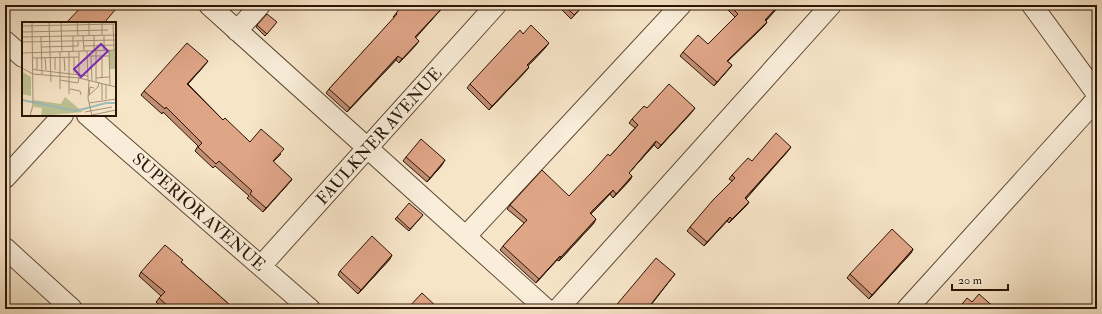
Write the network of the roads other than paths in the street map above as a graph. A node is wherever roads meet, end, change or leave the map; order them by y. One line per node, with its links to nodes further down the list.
1 (208, 5): 7 (street)
2 (260, 5): 7 (street)
3 (496, 5): 14 (street, FAULKNER AVENUE)
4 (681, 5): 16 (street)
5 (831, 5): 22 (street)
6 (1032, 5): 10 (street)
7 (237, 31): 14 (street)
8 (5, 41): 9 (street)
9 (22, 56)
10 (1097, 94)
11 (1097, 99): 23 (street)
12 (62, 116): 15 (street)
13 (88, 116): 18 (street, SUPERIOR AVENUE)
14 (368, 148): 16 (street); 18 (street, FAULKNER AVENUE)
15 (5, 178)
16 (466, 236): 21 (street)
17 (5, 248): 20 (street)
18 (261, 266): 19 (street, SUPERIOR AVENUE)
19 (306, 308)
20 (72, 309)
21 (546, 309)
22 (558, 309)
23 (907, 309)

